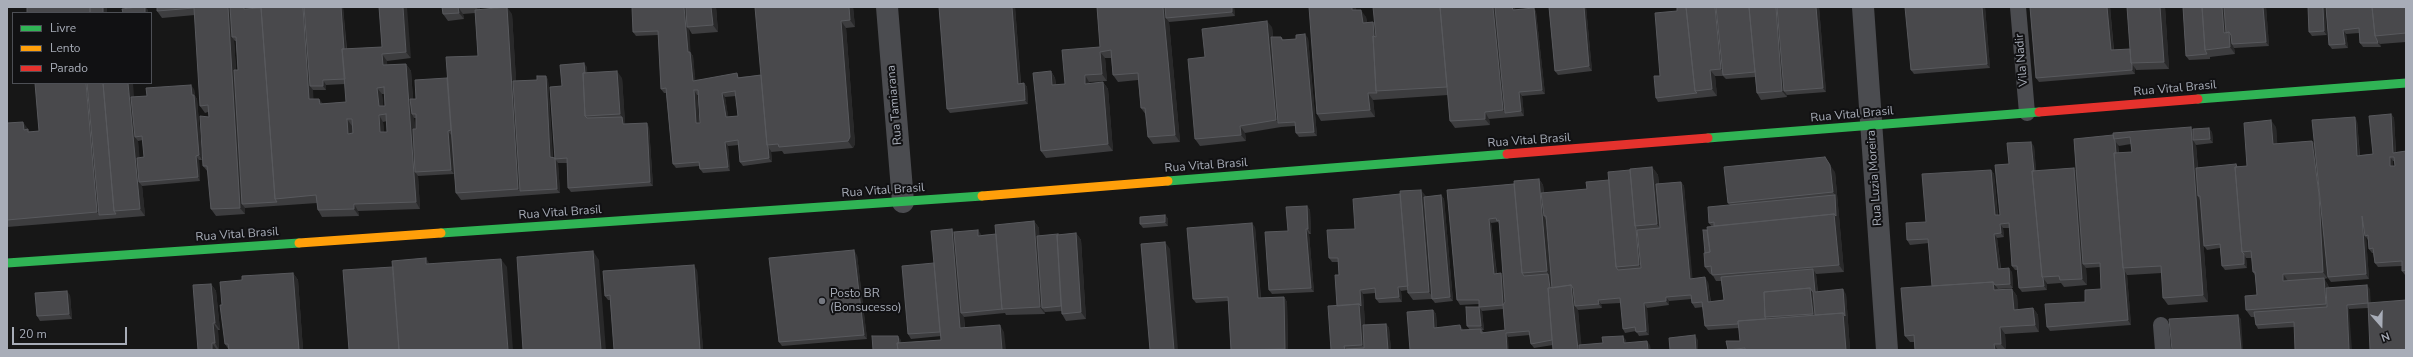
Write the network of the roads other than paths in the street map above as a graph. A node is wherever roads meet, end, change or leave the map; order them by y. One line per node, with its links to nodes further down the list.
1 (887, 7): 7 (street, Rua Tamiarana)
2 (1863, 7): 6 (street, Rua Luzia Moreira)
3 (2018, 7): 5 (lane, Vila Nadir)
4 (2406, 83): 5 (street, Rua Vital Brasil)
5 (2027, 113): 6 (street, Rua Vital Brasil)
6 (1872, 126): 7 (street, Rua Vital Brasil); 10 (street, Rua Luzia Moreira)
7 (903, 202): 8 (street, Rua Vital Brasil)
8 (7, 263)
9 (2161, 325): 11 (lane)
10 (1887, 350)
11 (2163, 350)

